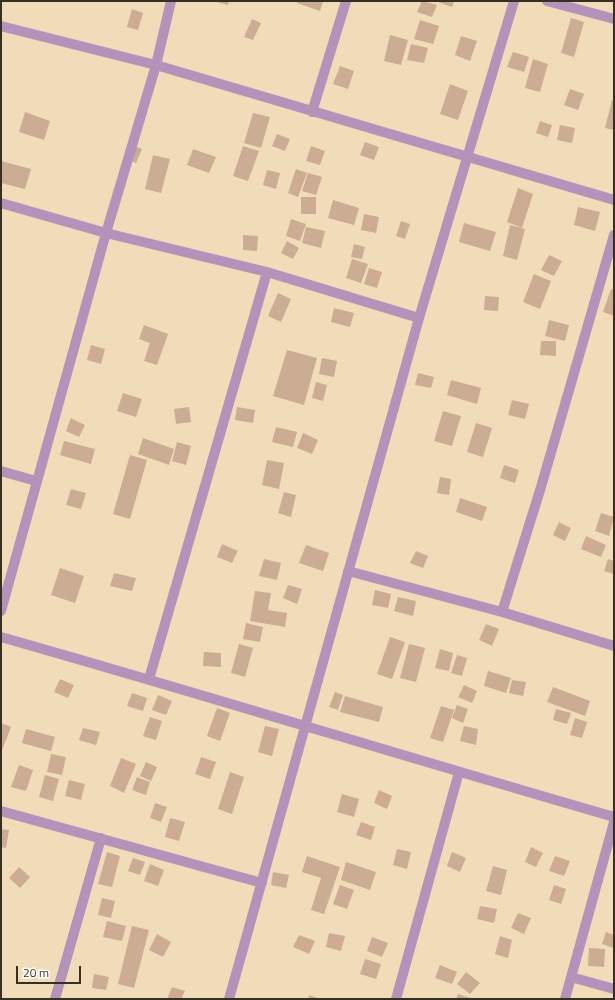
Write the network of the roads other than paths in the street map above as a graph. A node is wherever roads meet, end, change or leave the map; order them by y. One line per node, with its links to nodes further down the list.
1 (171, 1): 7 (street)
2 (346, 1): 8 (street)
3 (514, 1): 9 (street)
4 (546, 1): 5 (street)
5 (614, 19)
6 (1, 26): 7 (street)
7 (156, 65): 8 (street); 12 (street)
8 (312, 112): 9 (street)
9 (468, 156): 10 (street); 15 (street)
10 (614, 200)
11 (1, 204): 12 (street)
12 (106, 233): 14 (street); 17 (street)
13 (614, 235): 20 (street)
14 (266, 272): 15 (street); 23 (street)
15 (419, 318): 18 (street)
16 (1, 471): 17 (street)
17 (36, 481): 19 (street)
18 (348, 571): 20 (street); 24 (street)
19 (1, 611)
20 (502, 612): 22 (street)
21 (1, 637): 23 (street)
22 (614, 646)
23 (149, 679): 24 (street)
24 (306, 725): 25 (street); 30 (street)
25 (459, 772): 27 (street); 35 (street)
26 (1, 811): 29 (street)
27 (614, 817)
28 (614, 822): 31 (street)
29 (101, 838): 30 (street); 33 (street)
30 (262, 883): 34 (street)
31 (571, 977): 32 (street); 36 (street)
32 (614, 989)
33 (55, 999)
34 (229, 999)
35 (396, 999)
36 (565, 999)

